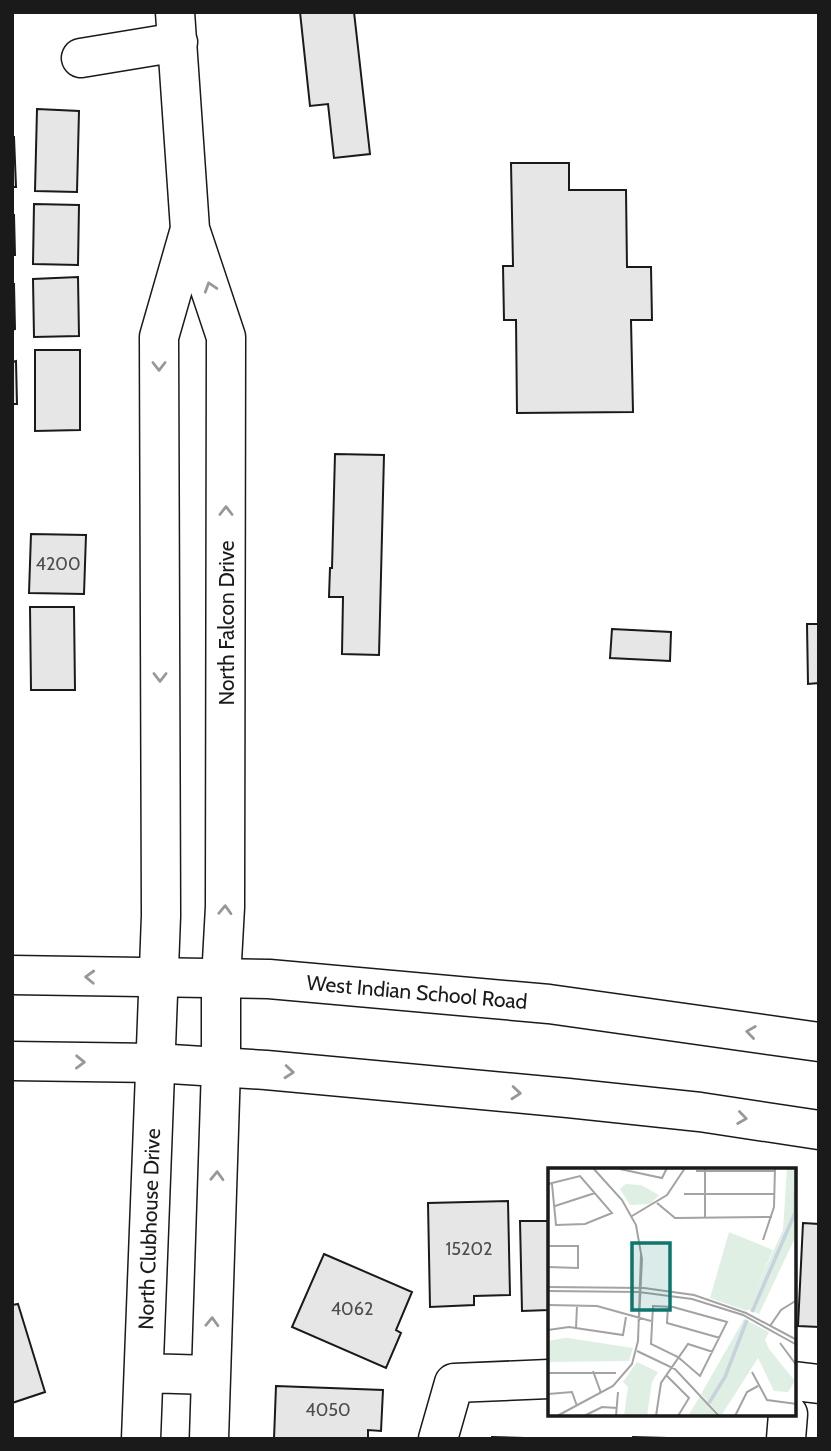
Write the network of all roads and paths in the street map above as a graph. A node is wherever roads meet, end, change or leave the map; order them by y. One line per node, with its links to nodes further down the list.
1 (176, 27): 2 (street); 3 (street, North Falcon Drive)
2 (81, 58)
3 (190, 229): 5 (street, North Falcon Drive, one-way to 5); 6 (street, North Falcon Drive, one-way to 3)
4 (12, 975): 5 (street, West Indian School Road, one-way to 4)
5 (158, 977): 6 (street, West Indian School Road); 7 (street, North Falcon Drive)
6 (221, 978): 8 (street, West Indian School Road, one-way to 6); 11 (street, North Falcon Drive)
7 (157, 1020): 10 (street, North Clubhouse Drive)
8 (819, 1042)
9 (12, 1061): 10 (street, one-way to 10)
10 (155, 1063): 11 (street); 13 (street, North Clubhouse Drive)
11 (221, 1068): 12 (street, one-way to 12); 14 (street, one-way to 11)
12 (819, 1130)
13 (144, 1373): 14 (street); 19 (street, North Clubhouse Drive)
14 (210, 1375): 20 (street)
15 (548, 1379): 21 (street)
16 (796, 1381): 17 (street)
17 (819, 1384)
18 (788, 1416): 22 (street)
19 (141, 1439)
20 (209, 1439)
21 (438, 1439)
22 (786, 1439)

